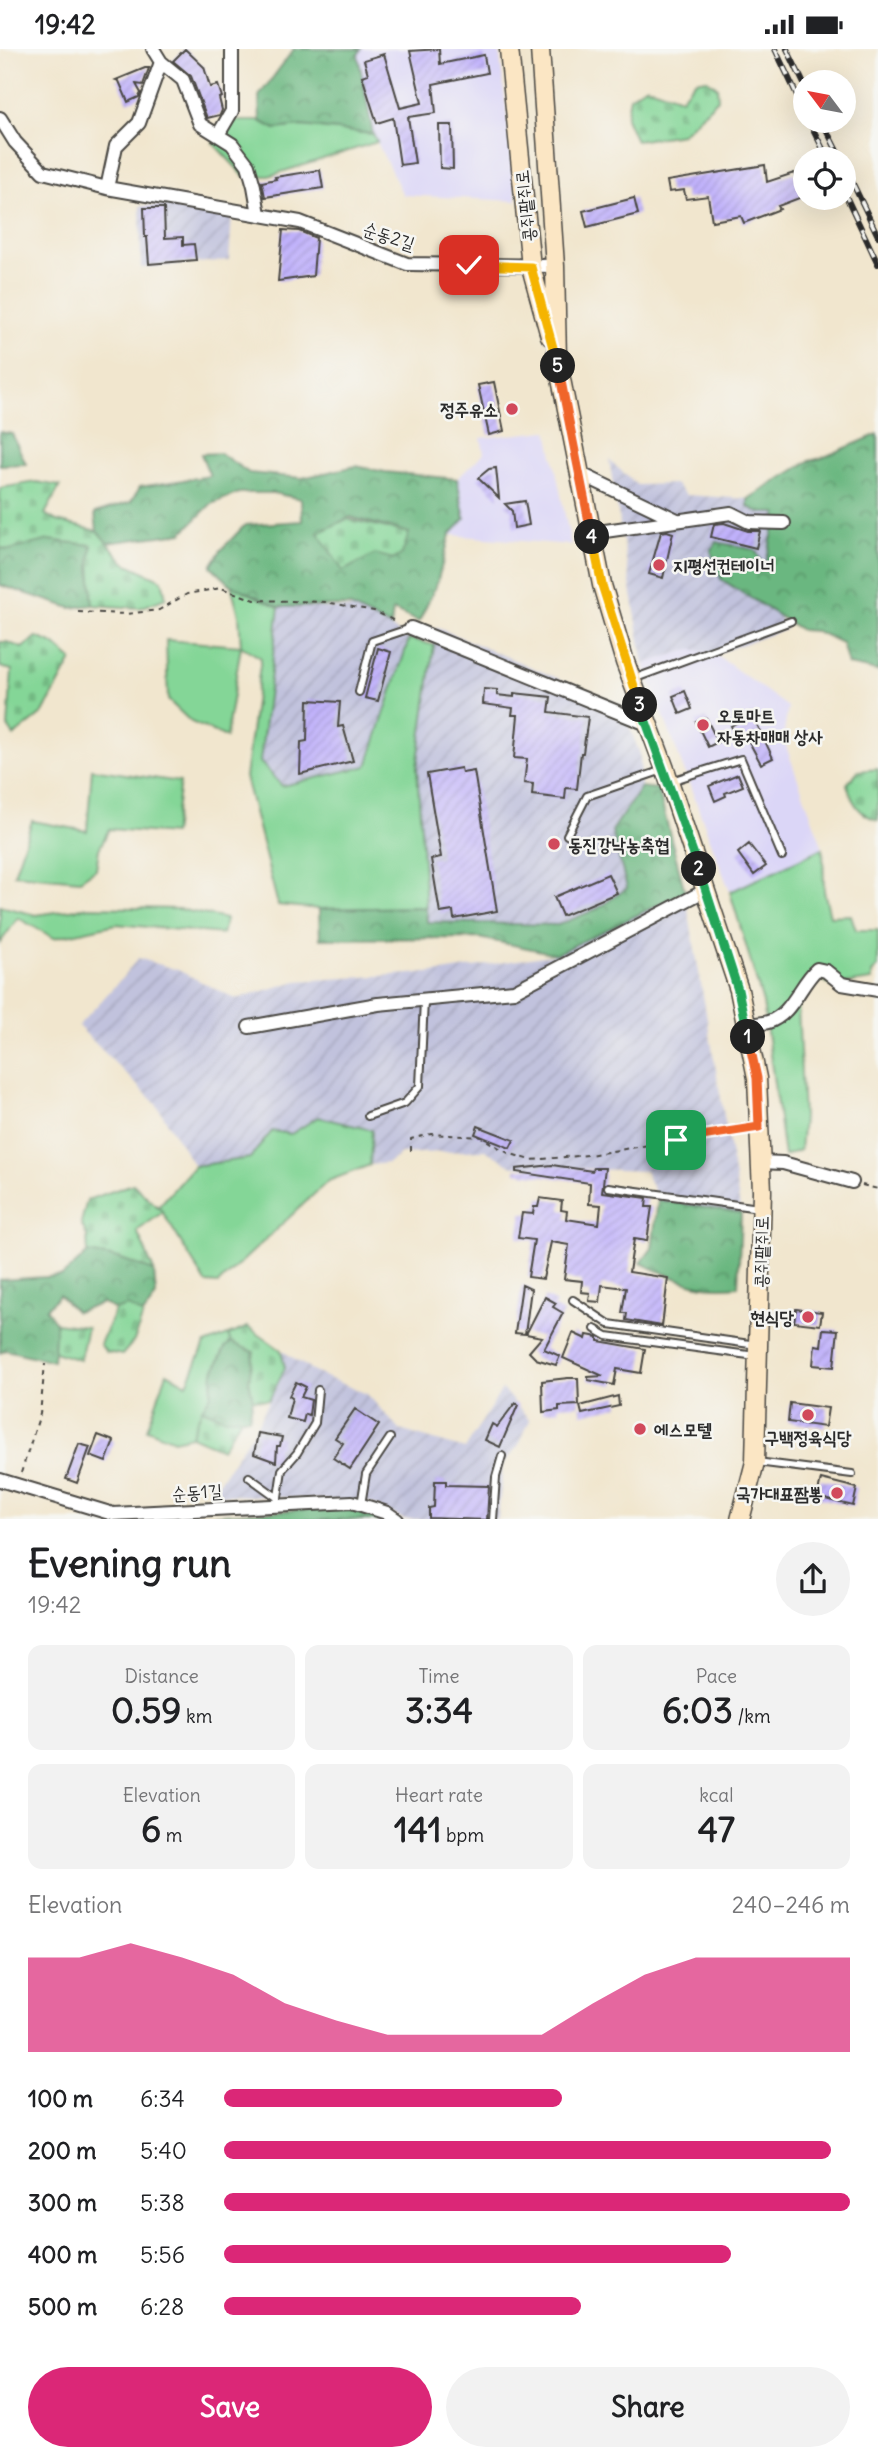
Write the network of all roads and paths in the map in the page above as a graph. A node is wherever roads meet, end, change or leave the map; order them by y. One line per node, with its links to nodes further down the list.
1 (153, 49): 5 (street)
2 (232, 49): 7 (street)
3 (509, 49): 10 (main road, 콩쥐팥쥐로)
4 (540, 49): 11 (main road, 콩쥐팥쥐로)
5 (161, 62): 7 (street); 8 (street)
6 (0, 118): 8 (street, 순동2길)
7 (218, 135): 9 (street)
8 (107, 188): 9 (street, 순동2길)
9 (259, 214): 10 (street, 순동2길)
10 (531, 267): 11 (street, 순동2길); 12 (main road, 콩쥐팥쥐로)
11 (555, 267): 12 (main road, 콩쥐팥쥐로)
12 (557, 359): 13 (main road, 콩쥐팥쥐로)
13 (579, 473): 14 (street); 16 (main road, 콩쥐팥쥐로)
14 (677, 520): 15 (street); 16 (street)
15 (784, 523)
16 (591, 533): 20 (main road, 콩쥐팥쥐로)
17 (78, 612): 19 (path)
18 (790, 621): 20 (lane)
19 (411, 628): 21 (lane); 22 (street)
20 (632, 680): 22 (main road, 콩쥐팥쥐로)
21 (359, 692)
22 (647, 724): 23 (main road, 콩쥐팥쥐로)
23 (667, 775): 24 (lane); 25 (lane); 26 (main road, 콩쥐팥쥐로)
24 (567, 835)
25 (782, 856)
26 (706, 890): 28 (street); 29 (main road, 콩쥐팥쥐로)
27 (878, 990): 29 (street)
28 (425, 1000): 30 (street); 31 (lane)
29 (746, 1025): 32 (main road, 콩쥐팥쥐로)
30 (249, 1027)
31 (368, 1116)
32 (759, 1127): 33 (path); 34 (main road, 콩쥐팥쥐로)
33 (411, 1151)
34 (760, 1162): 35 (street); 38 (main road, 콩쥐팥쥐로)
35 (852, 1182): 37 (path)
36 (608, 1187): 38 (lane)
37 (878, 1189)
38 (761, 1208): 41 (main road, 콩쥐팥쥐로)
39 (573, 1300): 41 (lane)
40 (595, 1329): 41 (lane)
41 (758, 1351): 46 (main road, 콩쥐팥쥐로)
42 (45, 1364): 50 (path)
43 (318, 1390): 51 (lane)
44 (390, 1438): 52 (lane)
45 (502, 1456): 54 (lane)
46 (755, 1462): 47 (lane); 55 (main road, 콩쥐팥쥐로)
47 (852, 1474)
48 (249, 1477): 51 (lane)
49 (0, 1480): 50 (street, 순동1길)
50 (18, 1484): 51 (street, 순동1길)
51 (278, 1501): 52 (street, 순동1길)
52 (361, 1505): 53 (street, 순동1길)
53 (396, 1519)
54 (493, 1519)
55 (740, 1519)

